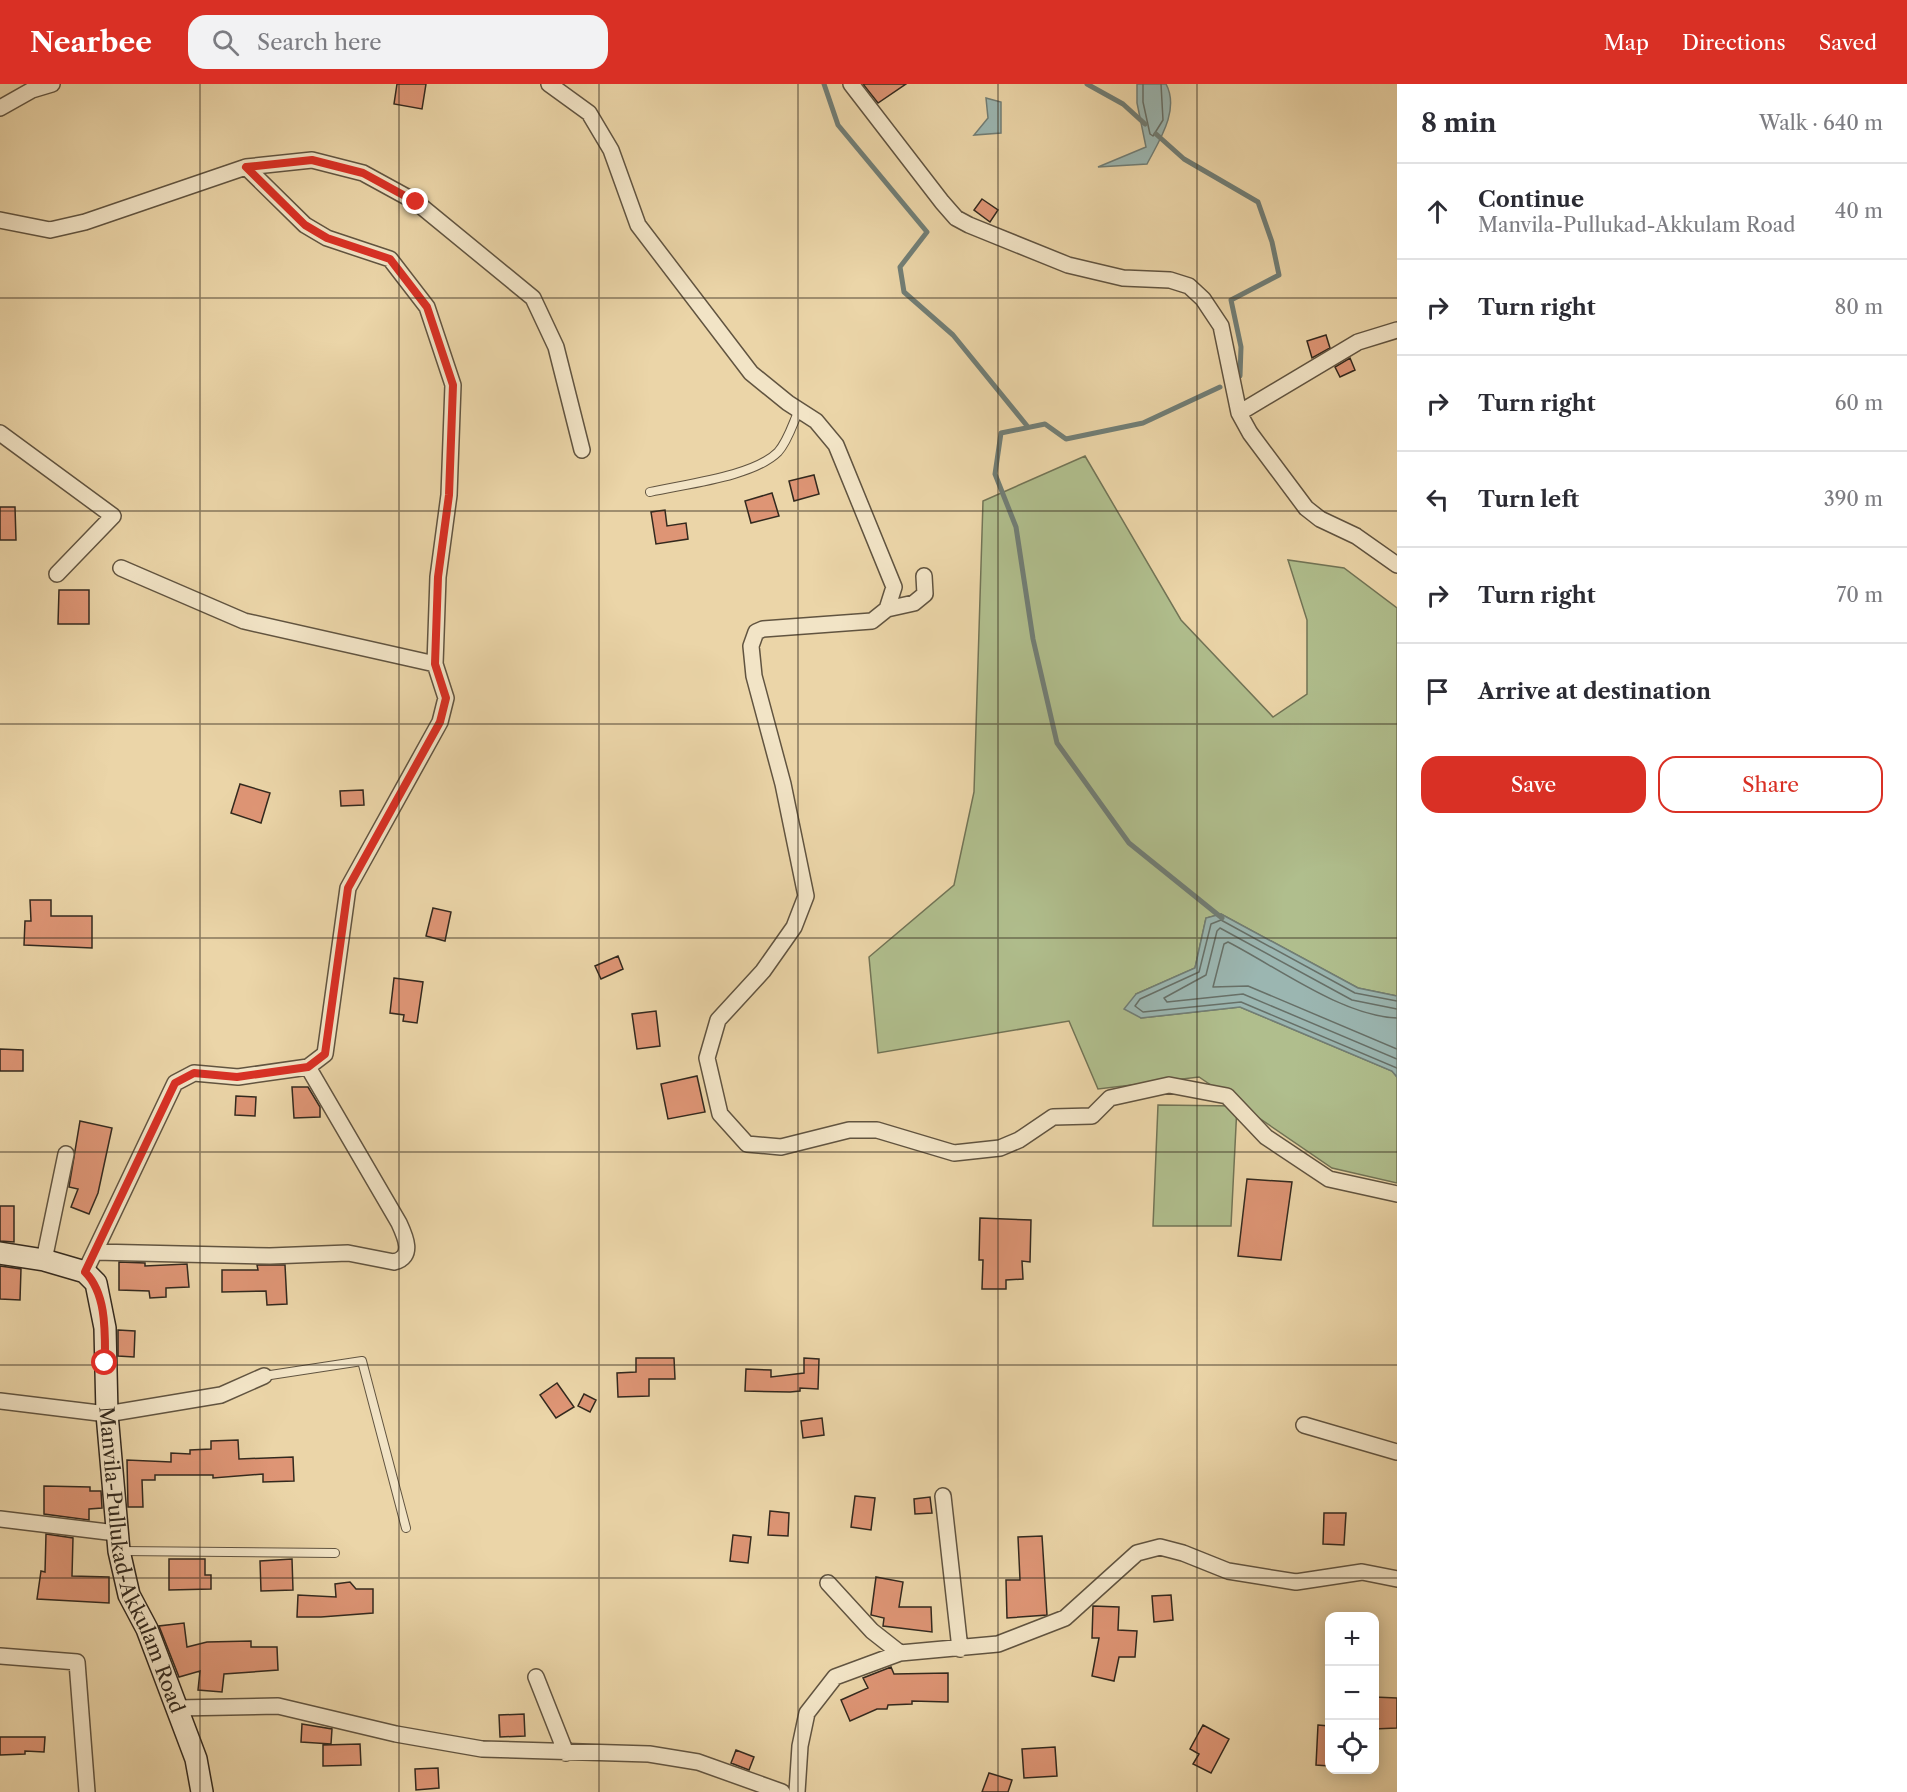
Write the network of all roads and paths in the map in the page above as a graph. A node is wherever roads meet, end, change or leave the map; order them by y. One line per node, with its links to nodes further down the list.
1 (52, 84): 4 (street)
2 (549, 84): 8 (street)
3 (851, 84): 9 (street)
4 (0, 108)
5 (246, 167): 6 (street); 11 (street); 18 (street)
6 (0, 220)
7 (1397, 330): 9 (street)
8 (799, 410): 12 (lane); 17 (street)
9 (1239, 413): 13 (street)
10 (0, 433): 15 (street)
11 (582, 450)
12 (650, 492)
13 (1397, 565)
14 (121, 568): 18 (street)
15 (57, 574)
16 (924, 576): 17 (street)
17 (888, 609): 21 (street)
18 (435, 664): 19 (street)
19 (308, 1067): 22 (street); 22 (street)
20 (66, 1154): 24 (street)
21 (1397, 1194)
22 (95, 1251): 25 (street)
23 (0, 1253): 24 (street)
24 (44, 1260): 25 (street)
25 (85, 1272): 28 (street, Manvila-Pullukad-Akkulam Road)
26 (264, 1376): 28 (street); 33 (lane)
27 (0, 1401): 28 (street)
28 (106, 1414): 34 (street, Manvila-Pullukad-Akkulam Road)
29 (1304, 1425): 30 (street)
30 (1397, 1452)
31 (943, 1496): 38 (street)
32 (0, 1519): 34 (street)
33 (406, 1528)
34 (117, 1542): 35 (lane); 42 (street, Manvila-Pullukad-Akkulam Road)
35 (335, 1553)
36 (1397, 1579): 38 (street)
37 (828, 1583): 39 (street)
38 (960, 1649): 39 (street)
39 (900, 1653): 47 (street)
40 (0, 1656): 44 (street)
41 (536, 1677): 43 (street)
42 (177, 1708): 43 (street); 45 (street, Manvila-Pullukad-Akkulam Road)
43 (566, 1753): 46 (street)
44 (87, 1792)
45 (202, 1792)
46 (782, 1792)
47 (797, 1792)

